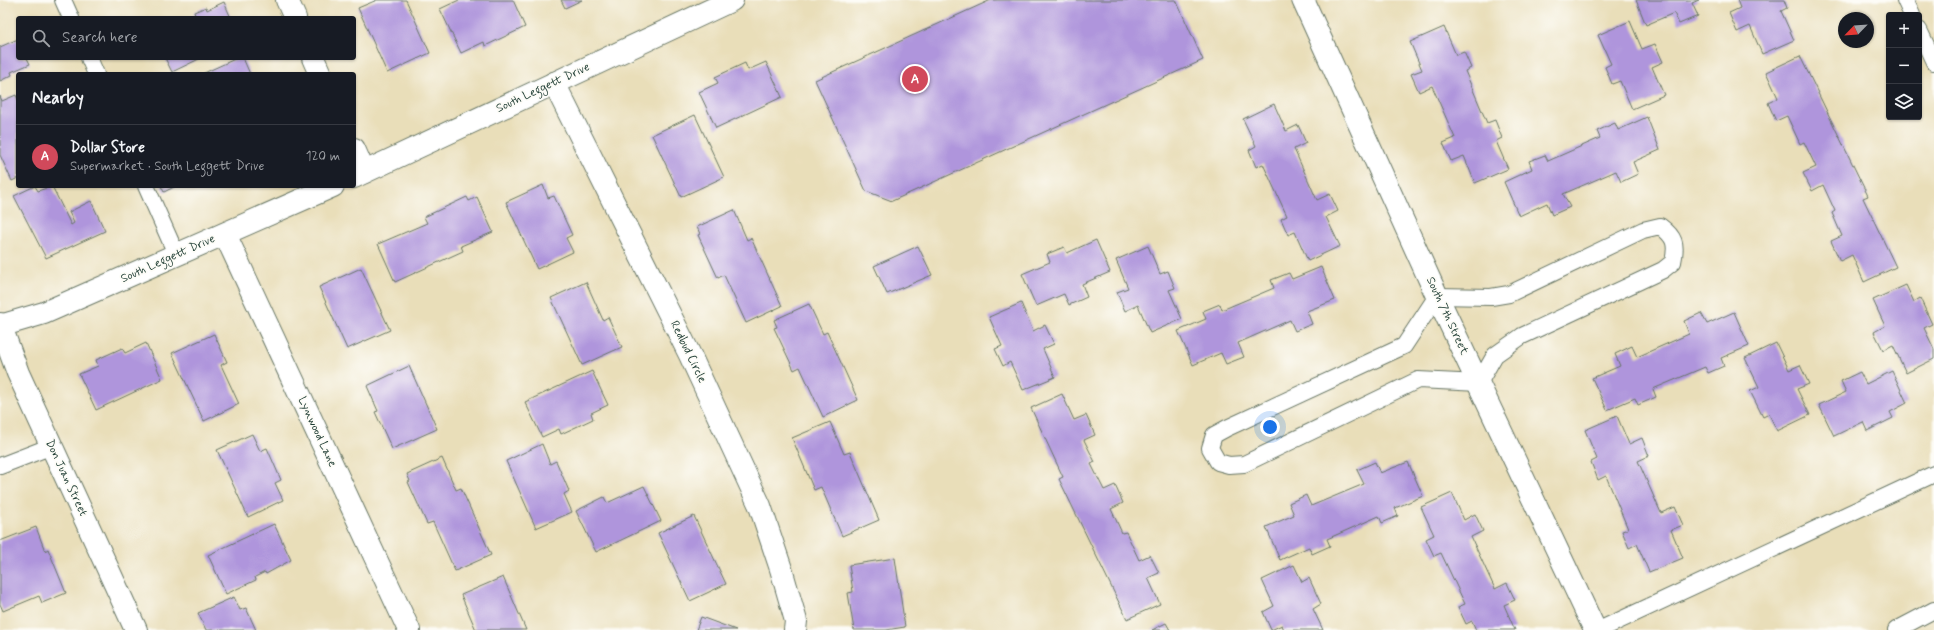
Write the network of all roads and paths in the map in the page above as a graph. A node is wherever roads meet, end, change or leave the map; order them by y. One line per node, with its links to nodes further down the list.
1 (63, 0): 7 (lane)
2 (287, 0): 8 (street)
3 (732, 0): 15 (street, South Leggett Drive)
4 (1303, 0): 22 (street, South 7th Street)
5 (1905, 0): 6 (lane)
6 (1911, 12)
7 (70, 16)
8 (294, 16)
9 (1922, 36): 12 (lane)
10 (89, 60): 13 (lane)
11 (314, 60): 14 (street)
12 (1934, 62)
13 (95, 72)
14 (319, 72)
15 (554, 83): 17 (street, South Leggett Drive); 31 (street, Redbud Circle)
16 (356, 159): 17 (street)
17 (359, 174)
18 (147, 188): 21 (lane)
19 (328, 188): 20 (street, South Leggett Drive)
20 (225, 234): 21 (street, South Leggett Drive); 30 (street, Lynwood Lane)
21 (177, 256): 23 (street, South Leggett Drive)
22 (1437, 296): 24 (street, South 7th Street); 24 (lane); 24 (lane)
23 (0, 325): 25 (street, Don Juan Street)
24 (1479, 383): 32 (street, South 7th Street)
25 (52, 446): 26 (lane); 29 (street, Don Juan Street)
26 (0, 466)
27 (1934, 474): 33 (lane)
28 (1934, 610): 34 (lane)
29 (136, 630)
30 (409, 630)
31 (795, 630)
32 (1595, 630)
33 (1599, 630)
34 (1896, 630)

